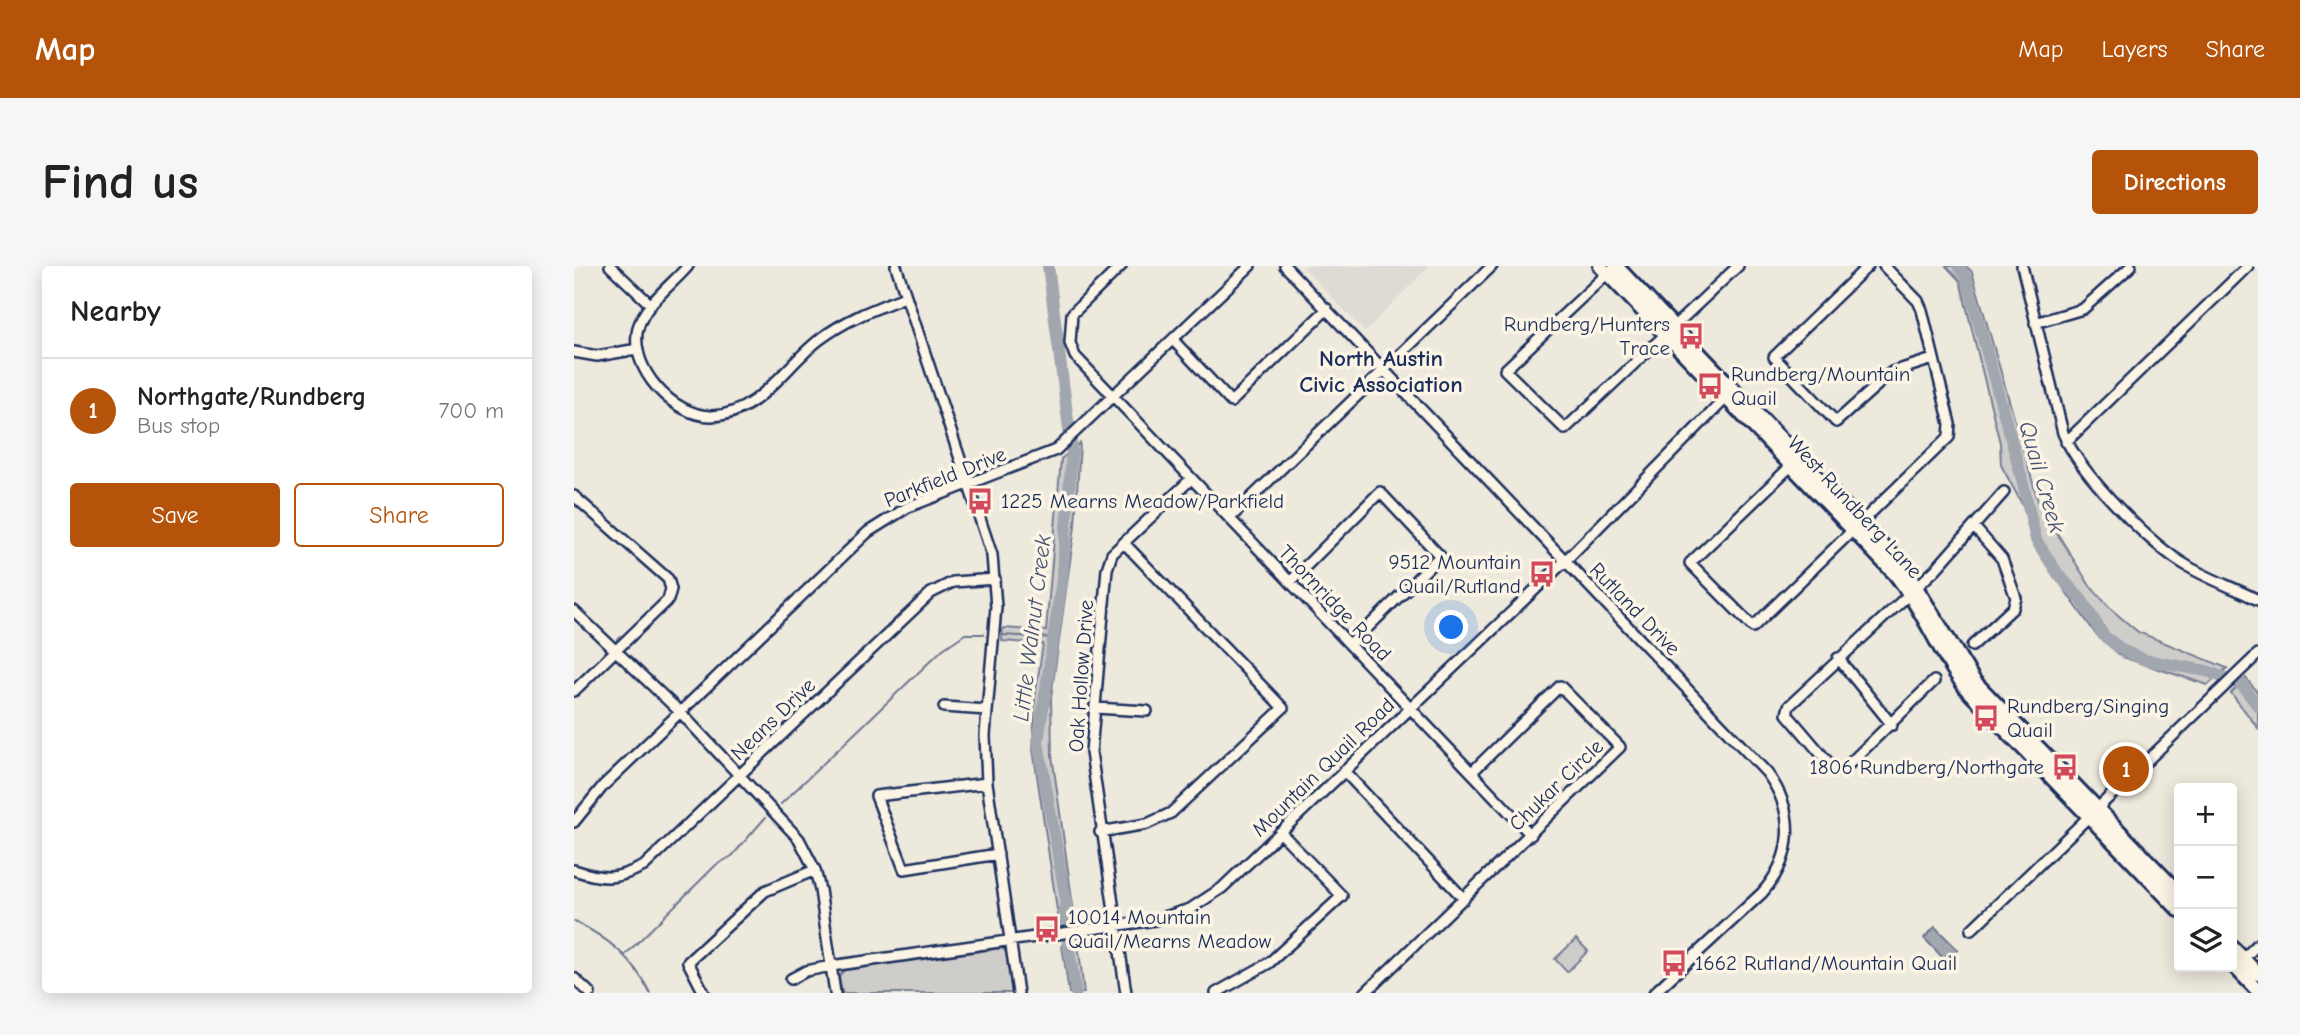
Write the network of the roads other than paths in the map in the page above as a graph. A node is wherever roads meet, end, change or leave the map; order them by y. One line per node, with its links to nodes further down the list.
1 (610, 266): 16 (street)
2 (688, 266): 16 (street)
3 (896, 266): 15 (street)
4 (1121, 266): 26 (street, Thornridge Road)
5 (1250, 266): 20 (street, Parkfield Drive)
6 (1285, 266): 17 (street, Rutland Drive)
7 (1492, 266): 24 (street)
8 (1738, 266): 19 (street)
9 (1868, 266): 23 (street)
10 (1884, 266): 23 (street)
11 (2022, 266): 18 (street)
12 (2131, 266): 18 (street)
13 (2248, 266): 27 (street)
14 (1610, 268): 19 (main road, West Rundberg Lane); 19 (street)
15 (905, 297): 21 (street); 30 (street)
16 (651, 305): 21 (street)
17 (1327, 309): 20 (street); 24 (street, Rutland Drive)
18 (2035, 323): 27 (street)
19 (1670, 330): 25 (main road, West Rundberg Lane)
20 (1173, 341): 26 (street, Parkfield Drive)
21 (638, 349): 22 (street)
22 (574, 352)
23 (1933, 359): 34 (street)
24 (1385, 371): 33 (street); 37 (street, Rutland Drive)
25 (1731, 394): 28 (main road, West Rundberg Lane); 37 (street, Mountain Quail Road)
26 (1113, 397): 29 (street, Thornridge Road); 30 (street, Parkfield Drive)
27 (2066, 442): 41 (street)
28 (1795, 462): 34 (main road, West Rundberg Lane); 34 (street)
29 (1191, 479): 33 (street, Thornridge Road); 36 (street, Oak Hollow Drive)
30 (969, 485): 38 (street); 55 (street, Parkfield Drive)
31 (2004, 492): 35 (street)
32 (574, 496): 45 (street)
33 (1230, 518): 39 (street, Thornridge Road)
34 (1858, 526): 40 (main road, West Rundberg Lane)
35 (1975, 528): 40 (street); 44 (street)
36 (1124, 543): 51 (street, Oak Hollow Drive); 63 (street)
37 (1565, 561): 52 (street, Mountain Quail Road); 89 (street, Rutland Drive)
38 (995, 579): 53 (street); 59 (street, Neans Drive)
39 (1290, 582): 43 (street, Thornridge Road); 43 (street)
40 (1913, 588): 47 (street); 61 (main road, West Rundberg Lane)
41 (2258, 600)
42 (574, 611): 45 (street)
43 (1350, 645): 52 (street, Thornridge Road)
44 (1972, 646)
45 (617, 651): 49 (street); 55 (street)
46 (2258, 654): 61 (street)
47 (1838, 658): 56 (street); 56 (street)
48 (1934, 681): 56 (street)
49 (574, 691)
50 (944, 707): 53 (street)
51 (1095, 708): 54 (street); 63 (street, Oak Hollow Drive)
52 (1411, 708): 57 (street, Mountain Quail Road); 58 (street, Thornridge Road)
53 (986, 710): 60 (street)
54 (1147, 711)
55 (680, 712): 59 (street); 62 (street, Parkfield Drive)
56 (1892, 725)
57 (1344, 771): 64 (street, Mountain Quail Road); 70 (street)
58 (1472, 772): 65 (street, Thornridge Road); 65 (street, Chukar Circle)
59 (739, 775): 67 (street, Neans Drive); 68 (street)
60 (987, 783): 66 (street); 66 (street)
61 (2093, 813): 69 (main road, West Rundberg Lane); 71 (main road, West Rundberg Lane); 73 (street)
62 (574, 822)
63 (1100, 832): 72 (street, Oak Hollow Drive)
64 (1280, 832): 72 (street, Mountain Quail Road); 87 (street)
65 (1531, 835): 70 (street, Chukar Circle)
66 (998, 854): 74 (street)
67 (574, 870)
68 (815, 870): 77 (street); 83 (street)
69 (2174, 888)
70 (1464, 899): 88 (street, Chukar Circle)
71 (2178, 909)
72 (1115, 927): 74 (street, Mountain Quail Road); 86 (street, Oak Hollow Drive)
73 (1971, 930)
74 (1011, 939): 77 (street, Mountain Quail Road); 85 (street)
75 (2258, 944): 76 (street)
76 (2237, 963): 78 (main road); 81 (main road)
77 (831, 966): 80 (street, Mountain Quail Road); 84 (street)
78 (2258, 974)
79 (574, 978): 82 (street)
80 (791, 979)
81 (2258, 991)
82 (590, 993)
83 (704, 993)
84 (835, 993)
85 (1018, 993)
86 (1126, 993)
87 (1216, 993)
88 (1366, 993)
89 (1654, 993)

